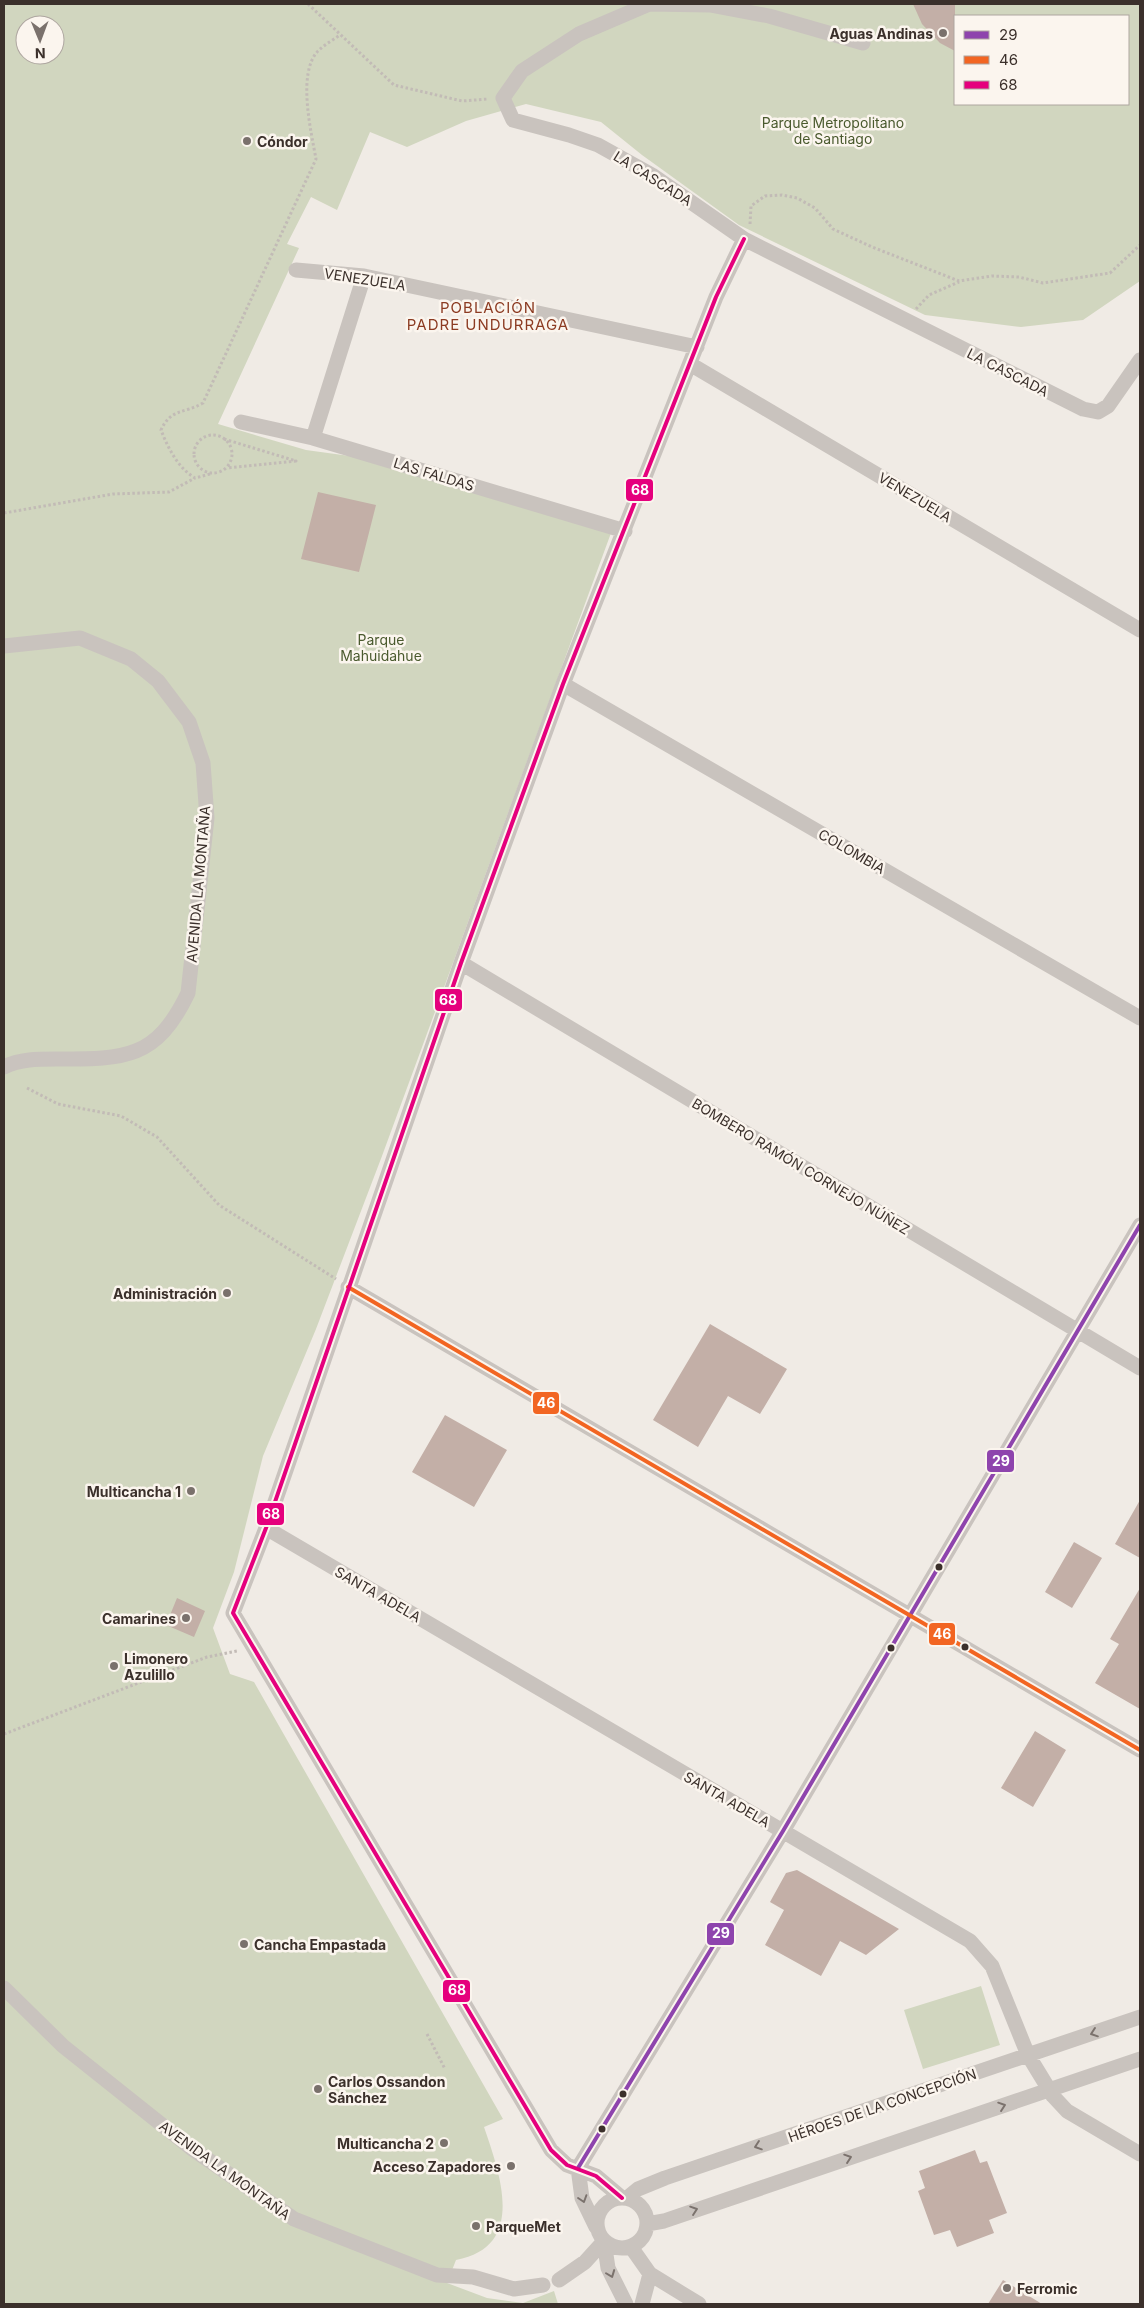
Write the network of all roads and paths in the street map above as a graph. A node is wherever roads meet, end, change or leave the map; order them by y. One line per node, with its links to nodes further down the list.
1 (308, 4): 2 (path)
2 (340, 35): 4 (path); 19 (path)
3 (863, 43): 4 (street)
4 (503, 98): 5 (street, LA CASCADA)
5 (744, 239): 9 (path); 10 (street, LA CASCADA); 11 (street)
6 (1140, 245): 9 (path)
7 (296, 270): 8 (street, VENEZUELA)
8 (364, 276): 11 (street, VENEZUELA); 15 (street)
9 (959, 282): 10 (path)
10 (906, 320): 12 (street, LA CASCADA)
11 (697, 347): 13 (street)
12 (1140, 360)
13 (690, 364): 21 (street); 22 (street, VENEZUELA)
14 (241, 422): 15 (street, LAS FALDAS)
15 (313, 438): 21 (street, LAS FALDAS)
16 (224, 439): 17 (path); 17 (path); 18 (path)
17 (227, 468): 18 (path)
18 (210, 474): 19 (path)
19 (195, 478): 20 (path)
20 (4, 513)
21 (625, 531): 24 (street)
22 (1138, 624)
23 (4, 646): 27 (street, AVENIDA LA MONTAÑA)
24 (563, 684): 25 (street); 26 (street, COLOMBIA)
25 (461, 963): 30 (street); 31 (street, BOMBERO RAMÓN CORNEJO NÚÑEZ)
26 (1140, 1018)
27 (4, 1067)
28 (27, 1088): 30 (path)
29 (1140, 1225): 31 (street)
30 (348, 1287): 33 (street); 34 (street)
31 (1078, 1331): 32 (street, BOMBERO RAMÓN CORNEJO NÚÑEZ); 34 (street)
32 (1140, 1368)
33 (266, 1528): 35 (street); 38 (street, SANTA ADELA)
34 (910, 1615): 37 (street); 38 (street)
35 (255, 1649): 36 (path); 47 (street)
36 (4, 1734)
37 (1140, 1750)
38 (783, 1831): 42 (street, SANTA ADELA); 47 (street)
39 (4, 1988): 55 (street, AVENIDA LA MONTAÑA)
40 (1140, 2017): 42 (street, HÉROES DE LA CONCEPCIÓN, one-way to 42)
41 (427, 2034): 44 (path)
42 (1028, 2056): 45 (street, SANTA ADELA); 48 (street, HÉROES DE LA CONCEPCIÓN, one-way to 48)
43 (1140, 2058): 45 (street)
44 (445, 2069)
45 (1049, 2090): 46 (street, SANTA ADELA); 49 (street, one-way to 45)
46 (1140, 2154)
47 (578, 2168): 48 (street); 50 (street, one-way to 50)
48 (625, 2198): 49 (street); 50 (street)
49 (647, 2224): 52 (street)
50 (596, 2227): 51 (street)
51 (604, 2241): 52 (street); 54 (street); 56 (street, one-way to 56)
52 (631, 2247): 53 (street)
53 (650, 2274): 57 (street); 58 (street)
54 (560, 2280)
55 (543, 2285)
56 (626, 2304)
57 (642, 2304)
58 (699, 2304)

